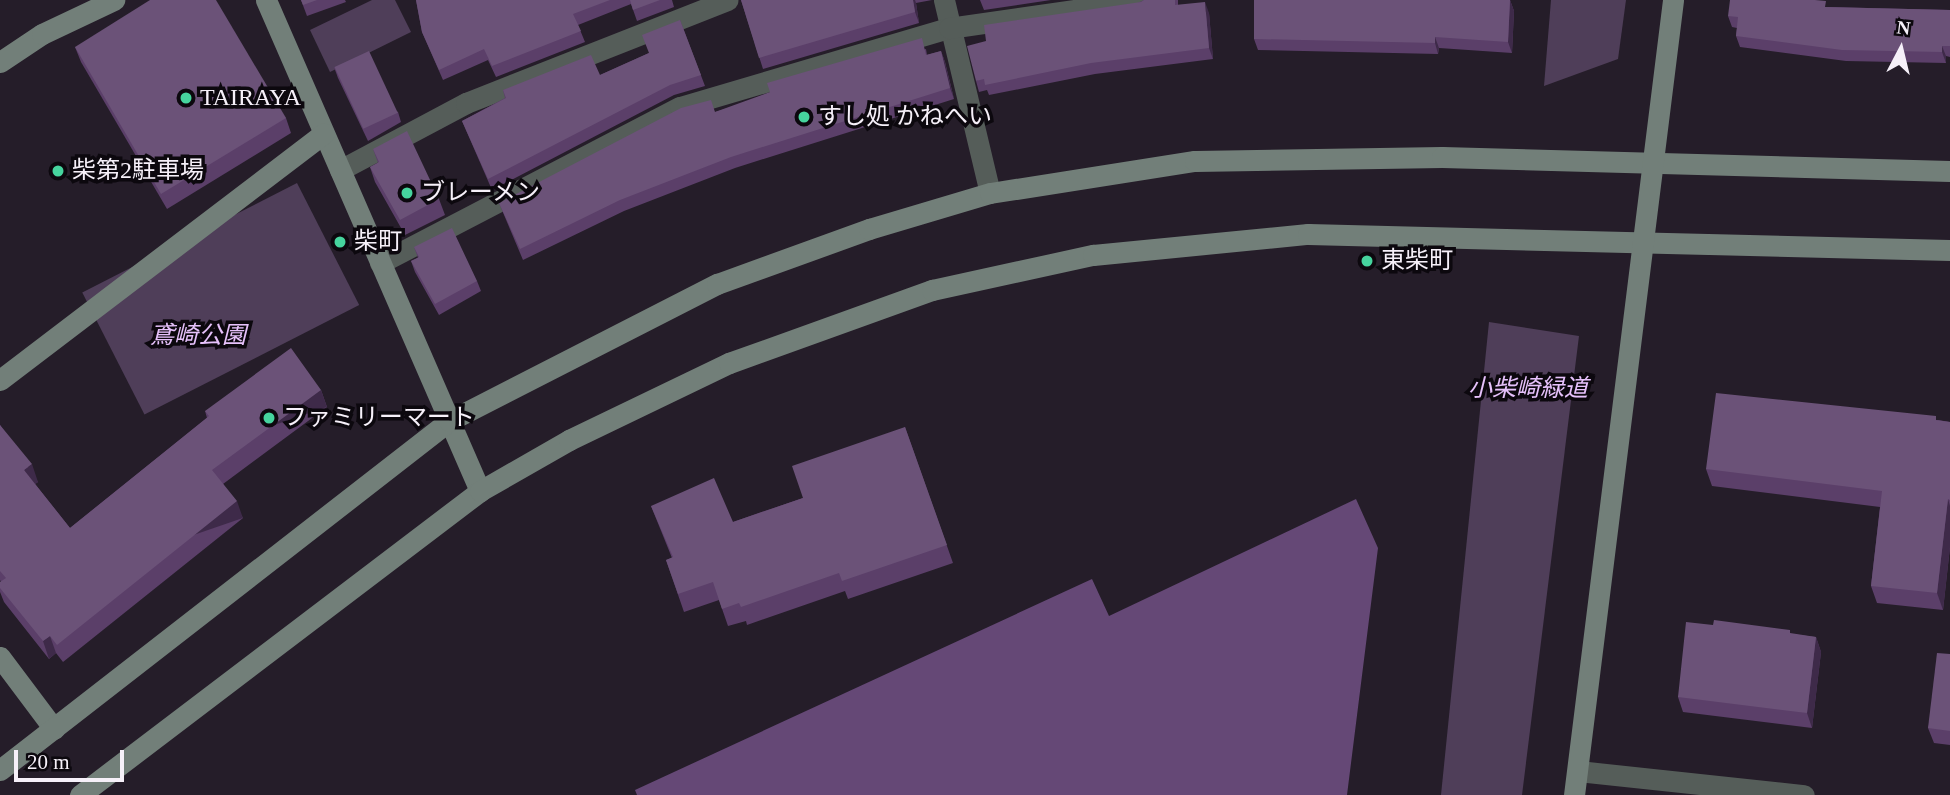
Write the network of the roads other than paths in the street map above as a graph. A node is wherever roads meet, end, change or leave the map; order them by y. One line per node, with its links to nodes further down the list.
1 (114, 0): 8 (street)
2 (266, 0): 9 (street)
3 (727, 0): 11 (street)
4 (944, 0): 7 (street)
5 (1143, 0): 7 (street)
6 (1674, 0): 10 (street)
7 (949, 27): 13 (street); 16 (street)
8 (0, 62)
9 (324, 133): 11 (street); 17 (street)
10 (1655, 163): 12 (street); 13 (street); 14 (street)
11 (340, 170): 16 (street)
12 (1950, 172)
13 (990, 193): 18 (street)
14 (1646, 242): 15 (street); 19 (street); 23 (street)
15 (1950, 250)
16 (380, 263): 18 (street)
17 (0, 380)
18 (449, 421): 19 (street); 21 (street)
19 (480, 491): 24 (street)
20 (0, 657): 21 (street)
21 (54, 729): 22 (street)
22 (0, 769)
23 (1578, 771): 25 (street); 26 (street)
24 (80, 795)
25 (1574, 795)
26 (1804, 795)

